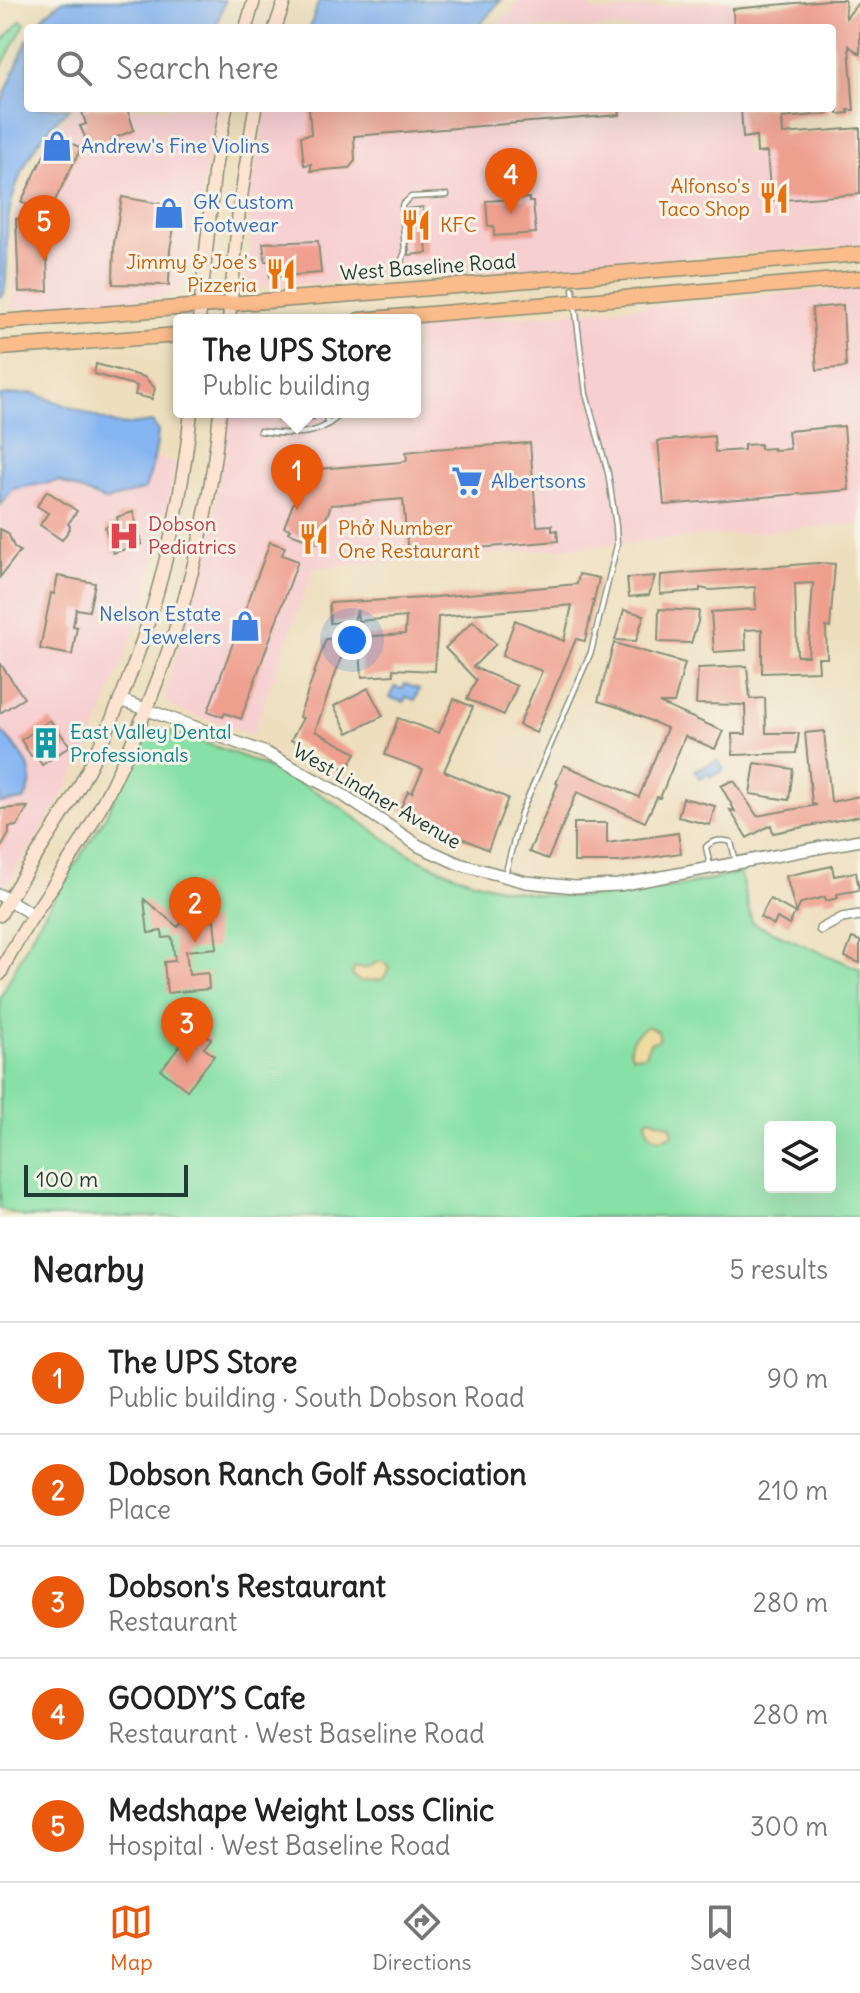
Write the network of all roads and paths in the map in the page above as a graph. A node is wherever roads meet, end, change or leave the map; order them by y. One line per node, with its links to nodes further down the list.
1 (254, 0): 3 (main road)
2 (285, 0): 4 (main road)
3 (247, 24)
4 (276, 24)
5 (225, 112): 13 (main road)
6 (254, 112): 12 (main road)
7 (447, 195): 9 (lane)
8 (860, 254): 12 (main road, West Baseline Road)
9 (401, 262)
10 (860, 278): 11 (main road)
11 (573, 295): 15 (main road); 30 (lane)
12 (231, 302): 13 (main road, West Baseline Road); 14 (main road)
13 (200, 312): 16 (main road, West Baseline Road)
14 (230, 314)
15 (410, 314)
16 (0, 322)
17 (173, 335): 18 (main road)
18 (0, 348)
19 (190, 418): 25 (main road)
20 (219, 418): 26 (main road)
21 (326, 418): 23 (lane)
22 (333, 419): 23 (lane)
23 (327, 425): 24 (lane)
24 (260, 431)
25 (120, 700): 26 (street, West Lindner Avenue); 31 (main road)
26 (146, 711): 30 (street, West Lindner Avenue); 32 (main road)
27 (860, 840): 28 (street, West Lindner Avenue)
28 (736, 863): 29 (street, West Lindner Avenue); 29 (lane)
29 (711, 868): 30 (street, West Lindner Avenue)
30 (504, 878)
31 (4, 898): 32 (street); 33 (main road)
32 (32, 914): 36 (main road)
33 (0, 915)
34 (860, 915): 35 (street)
35 (821, 929)
36 (0, 974)

